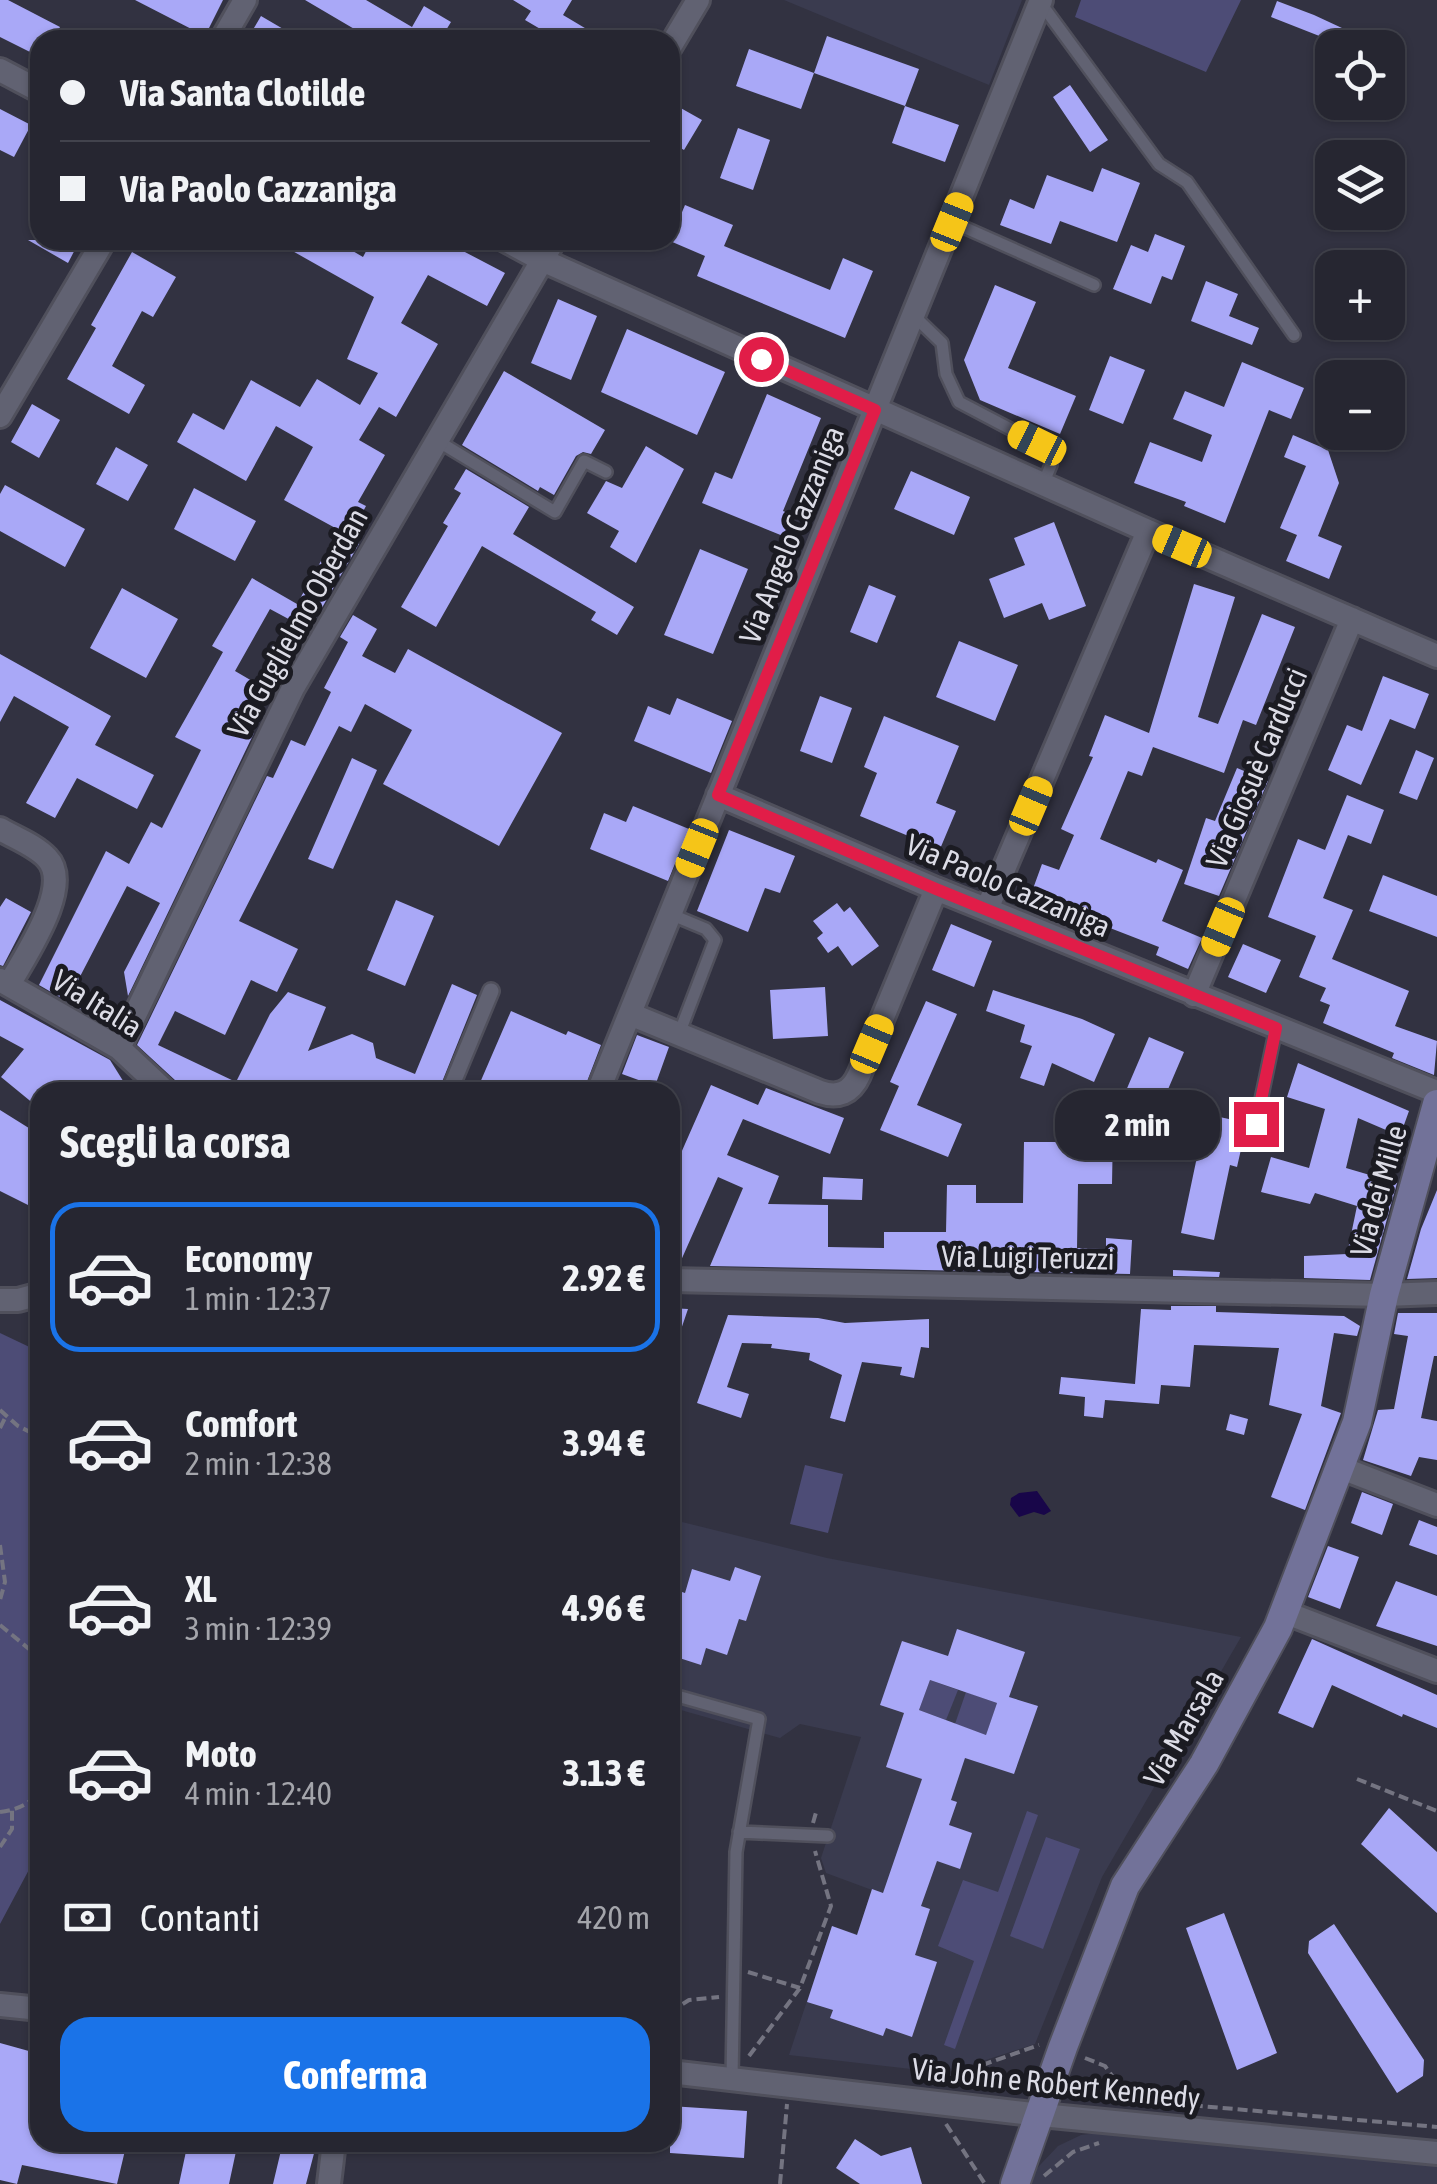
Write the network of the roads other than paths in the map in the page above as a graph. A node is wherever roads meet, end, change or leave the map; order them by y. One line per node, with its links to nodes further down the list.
1 (245, 0): 4 (street)
2 (698, 0): 5 (street)
3 (1041, 1): 8 (street, Via Angelo Cazzaniga); 13 (lane)
4 (228, 30)
5 (680, 31)
6 (0, 70): 7 (street)
7 (30, 86)
8 (952, 222): 11 (lane); 12 (street, Via Angelo Cazzaniga)
9 (98, 250): 15 (street)
10 (548, 250): 14 (street); 16 (street, Via Guglielmo Oberdan)
11 (1094, 285)
12 (913, 316): 14 (street, Via Angelo Cazzaniga); 18 (lane)
13 (1294, 335)
14 (875, 410): 18 (street); 22 (street, Via Angelo Cazzaniga)
15 (0, 416)
16 (436, 440): 17 (lane); 33 (street, Via Guglielmo Oberdan)
17 (606, 472)
18 (1043, 484): 19 (street)
19 (1148, 531): 20 (street); 25 (street)
20 (1352, 619): 21 (street); 29 (street, Via Giosuè Carducci)
21 (1437, 656)
22 (718, 795): 24 (street, Via Paolo Cazzaniga); 26 (street, Via Angelo Cazzaniga)
23 (0, 829): 27 (street)
24 (936, 889): 25 (street, Via Paolo Cazzaniga); 32 (street)
25 (987, 909): 29 (street, Via Paolo Cazzaniga)
26 (670, 914): 30 (street, Via Angelo Cazzaniga); 32 (lane)
27 (4, 983): 33 (street, Via Italia)
28 (491, 991): 35 (street)
29 (1194, 996): 31 (street, Via Paolo Cazzaniga)
30 (630, 1014): 32 (street); 36 (street, Via Angelo Cazzaniga)
31 (1276, 1028): 37 (street, Via Paolo Cazzaniga); 39 (lane)
32 (679, 1034)
33 (119, 1048): 34 (street, Via Italia)
34 (152, 1082)
35 (454, 1082)
36 (602, 1082)
37 (1437, 1092)
38 (1437, 1104): 42 (main road, Via dei Mille)
39 (1256, 1124)
40 (680, 1280): 42 (street, Via Luigi Teruzzi)
41 (1437, 1293): 42 (street, Via Luigi Teruzzi)
42 (1384, 1295): 45 (main road, Via Marsala)
43 (30, 1297): 44 (street)
44 (0, 1300)
45 (1339, 1467): 46 (street); 47 (main road, Via Marsala)
46 (1437, 1505)
47 (1284, 1612): 48 (street); 56 (main road, Via Marsala)
48 (1437, 1671)
49 (680, 1697): 50 (lane)
50 (739, 1832): 51 (lane); 55 (lane)
51 (828, 1836)
52 (0, 2005): 53 (street)
53 (30, 2008)
54 (680, 2073): 55 (street, Via John e Robert Kennedy)
55 (740, 2080): 56 (street, Via John e Robert Kennedy)
56 (1041, 2115): 58 (street, Via John e Robert Kennedy); 59 (main road, Via Marsala)
57 (333, 2152): 60 (street)
58 (1437, 2153)
59 (1028, 2182)
60 (329, 2184)

